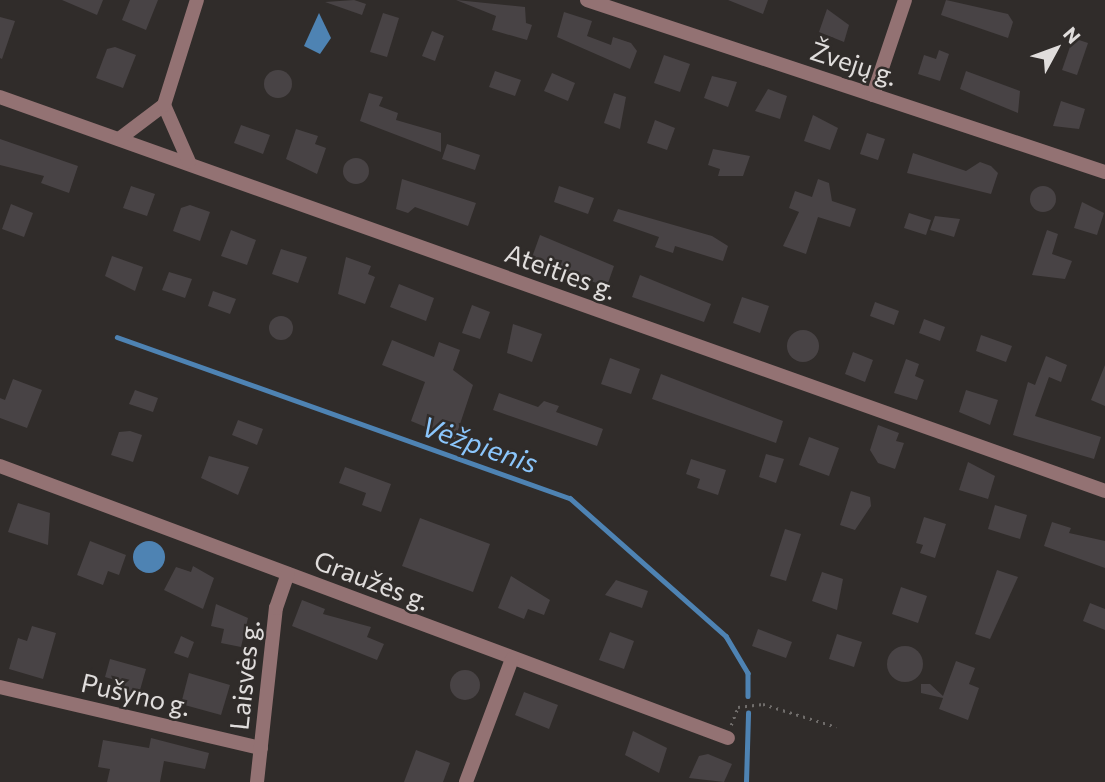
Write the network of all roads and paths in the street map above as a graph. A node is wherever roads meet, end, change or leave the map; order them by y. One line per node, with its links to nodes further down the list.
1 (197, 0): 6 (street)
2 (587, 0): 4 (street, Žvejų g.)
3 (905, 0): 4 (street)
4 (873, 95): 9 (street, Žvejų g.)
5 (0, 97): 7 (street, Ateities g.)
6 (164, 105): 7 (street); 8 (street)
7 (119, 139): 8 (street, Ateities g.)
8 (189, 162): 11 (street, Ateities g.)
9 (1105, 172)
10 (0, 466): 12 (street, Graužės g.)
11 (1105, 491)
12 (288, 574): 13 (street, Graužės g.); 17 (street, Laisvės g.)
13 (512, 659): 16 (street, Graužės g.); 19 (street)
14 (0, 687): 17 (street, Pušyno g.)
15 (838, 727): 16 (path)
16 (728, 738)
17 (261, 748): 18 (street, Laisvės g.)
18 (257, 782)
19 (466, 782)

